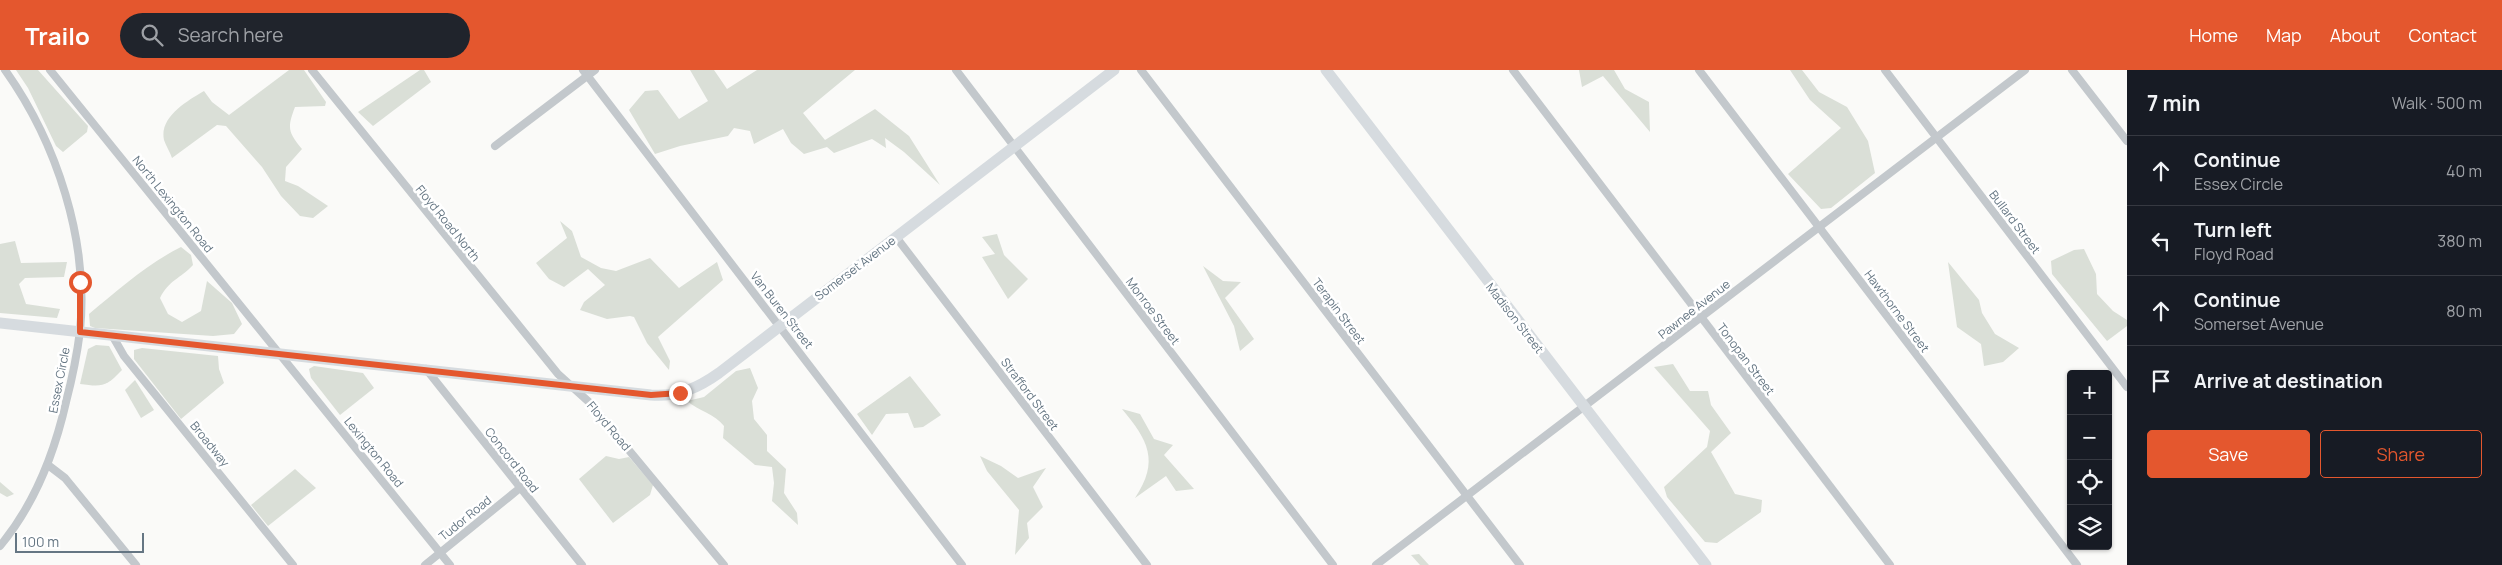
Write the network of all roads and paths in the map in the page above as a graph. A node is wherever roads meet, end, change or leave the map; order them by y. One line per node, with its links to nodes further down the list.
1 (5, 70): 24 (street, Essex Circle)
2 (50, 70): 26 (street, North Lexington Road)
3 (312, 70): 28 (street, Floyd Road North)
4 (595, 70): 14 (street)
5 (956, 70): 18 (street, Monroe Street)
6 (1114, 70): 18 (street, Somerset Avenue)
7 (1141, 70): 33 (street, Terapin Street)
8 (1326, 70): 30 (street, Madison Street)
9 (1513, 70): 21 (street, Tonopan Street)
10 (1699, 70): 19 (street, Hawthorne Street)
11 (1885, 70): 15 (street, Bullard Street)
12 (2025, 70): 15 (street, Pawnee Avenue)
13 (2072, 70): 16 (street)
14 (585, 73): 17 (street); 23 (street, Van Buren Street)
15 (1936, 138): 19 (street, Pawnee Avenue); 29 (street, Bullard Street)
16 (2127, 142)
17 (495, 146)
18 (1014, 146): 20 (street, Somerset Avenue); 44 (street, Monroe Street)
19 (1819, 226): 21 (street, Pawnee Avenue); 49 (street, Hawthorne Street)
20 (896, 237): 23 (street, Somerset Avenue); 43 (street, Strafford Street)
21 (1701, 319): 30 (street, Pawnee Avenue); 48 (street, Tonopan Street)
22 (0, 323): 24 (street)
23 (780, 326): 28 (street, Somerset Avenue); 42 (street, Van Buren Street)
24 (80, 332): 25 (street); 31 (street, Essex Circle)
25 (112, 335): 26 (street); 37 (street, Broadway)
26 (279, 353): 27 (street); 35 (street, Lexington Road)
27 (426, 369): 28 (street); 32 (street, Concord Road)
28 (572, 386): 41 (street, Floyd Road)
29 (2127, 387)
30 (1584, 407): 33 (street, Pawnee Avenue); 47 (street, Madison Street)
31 (48, 465): 34 (street, Essex Circle); 36 (street)
32 (520, 488): 35 (street, Tudor Road); 40 (street, Concord Road)
33 (1466, 495): 45 (street, Pawnee Avenue); 46 (street, Terapin Street)
34 (0, 546)
35 (440, 552): 38 (street, Tudor Road); 39 (street, Lexington Road)
36 (136, 565)
37 (293, 565)
38 (425, 565)
39 (450, 565)
40 (582, 565)
41 (724, 565)
42 (962, 565)
43 (1147, 565)
44 (1332, 565)
45 (1376, 565)
46 (1520, 565)
47 (1706, 565)
48 (1890, 565)
49 (2077, 565)

